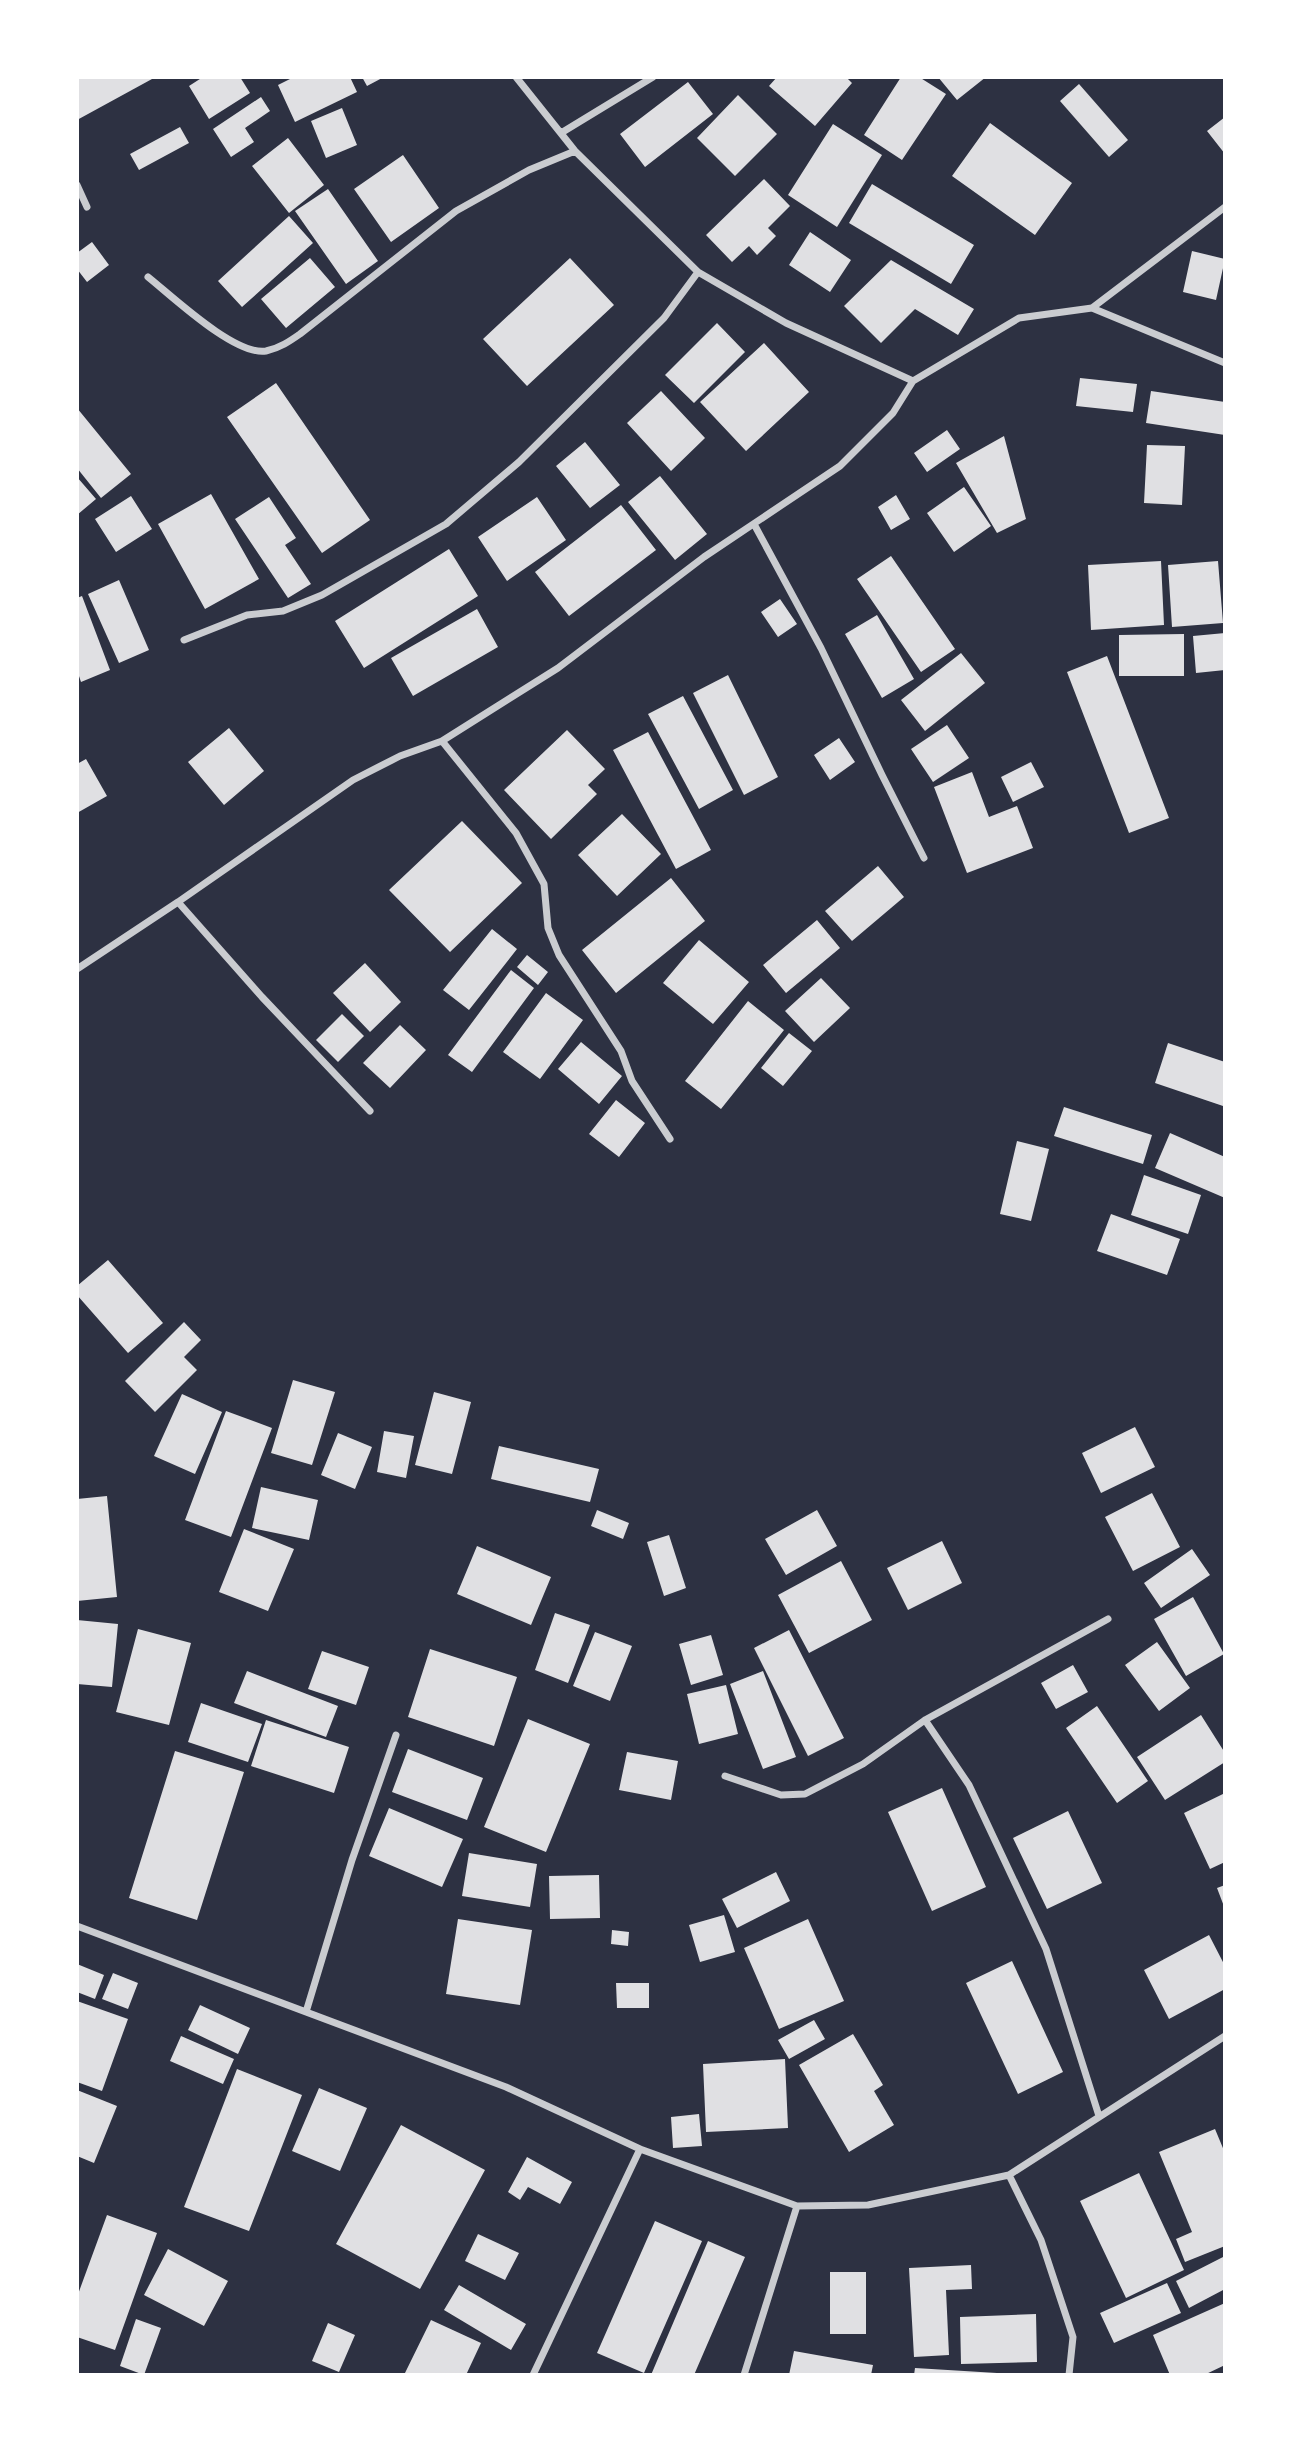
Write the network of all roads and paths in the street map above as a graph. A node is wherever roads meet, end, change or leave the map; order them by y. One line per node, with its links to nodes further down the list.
1 (516, 77): 3 (street)
2 (653, 77): 3 (street)
3 (561, 133): 4 (street)
4 (575, 152): 8 (street); 9 (street)
5 (77, 185): 6 (street)
6 (87, 207)
7 (1225, 207): 10 (street)
8 (698, 272): 12 (street); 14 (street)
9 (148, 277)
10 (1092, 308): 11 (street); 12 (street)
11 (1225, 363)
12 (913, 381): 13 (street)
13 (754, 524): 15 (street); 16 (street)
14 (184, 640)
15 (442, 741): 17 (street); 20 (street)
16 (925, 858)
17 (178, 902): 18 (street); 19 (street)
18 (77, 969)
19 (370, 1111)
20 (670, 1139)
21 (1108, 1619): 22 (street)
22 (925, 1720): 24 (street); 28 (street)
23 (396, 1735): 26 (street)
24 (725, 1776)
25 (77, 1926): 26 (street)
26 (306, 2012): 29 (street)
27 (1225, 2036): 28 (street)
28 (1100, 2116): 30 (street)
29 (640, 2149): 31 (street); 32 (street)
30 (1009, 2175): 31 (street); 34 (street)
31 (797, 2206): 33 (street)
32 (533, 2375)
33 (744, 2375)
34 (1069, 2375)

